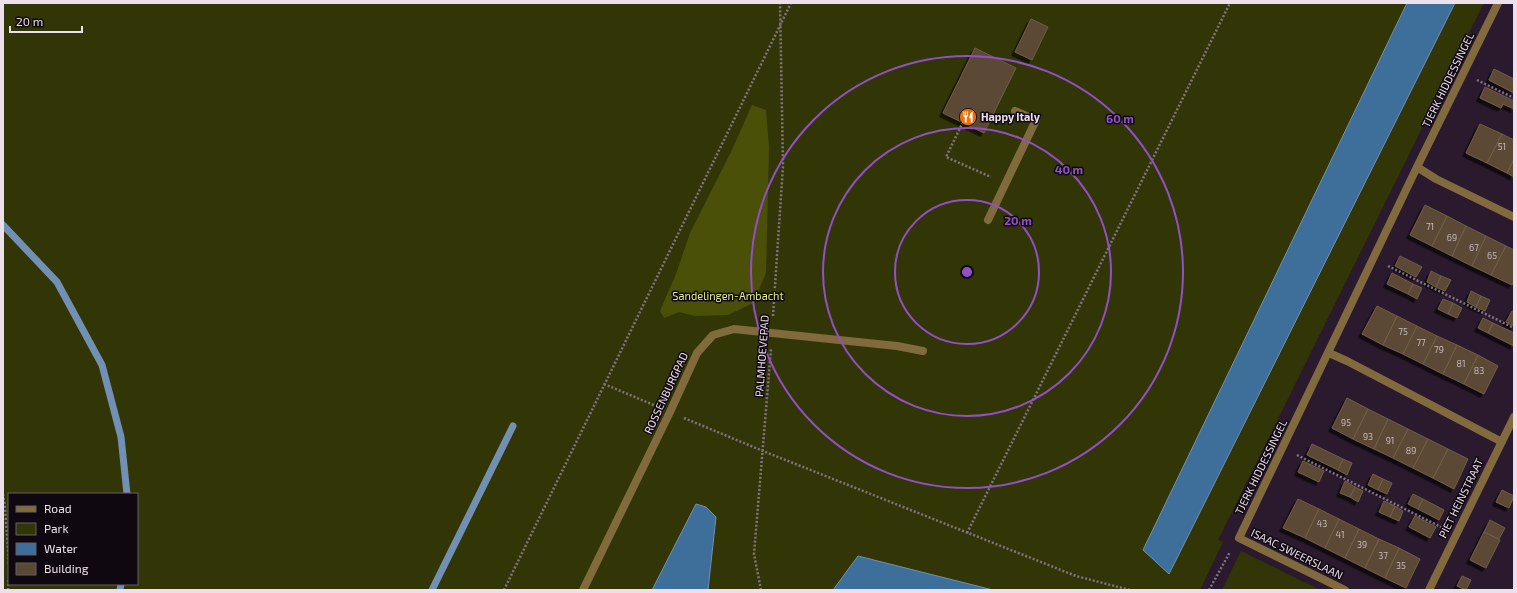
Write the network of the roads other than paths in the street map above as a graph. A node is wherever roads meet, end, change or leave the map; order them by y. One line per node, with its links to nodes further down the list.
1 (1498, 3): 3 (street, TJERK HIDDESSINGEL)
2 (1015, 111): 5 (street)
3 (1417, 167): 4 (street); 7 (street, TJERK HIDDESSINGEL)
4 (1514, 217)
5 (988, 220)
6 (924, 351): 11 (street, ROSSENBURGPAD)
7 (1329, 353): 9 (street); 10 (street, TJERK HIDDESSINGEL)
8 (1514, 417): 9 (street, PIET HEINSTRAAT)
9 (1502, 442): 13 (street, PIET HEINSTRAAT)
10 (1239, 538): 12 (street, ISAAC SWEERSLAAN)
11 (583, 590)
12 (1345, 590)
13 (1429, 590)

